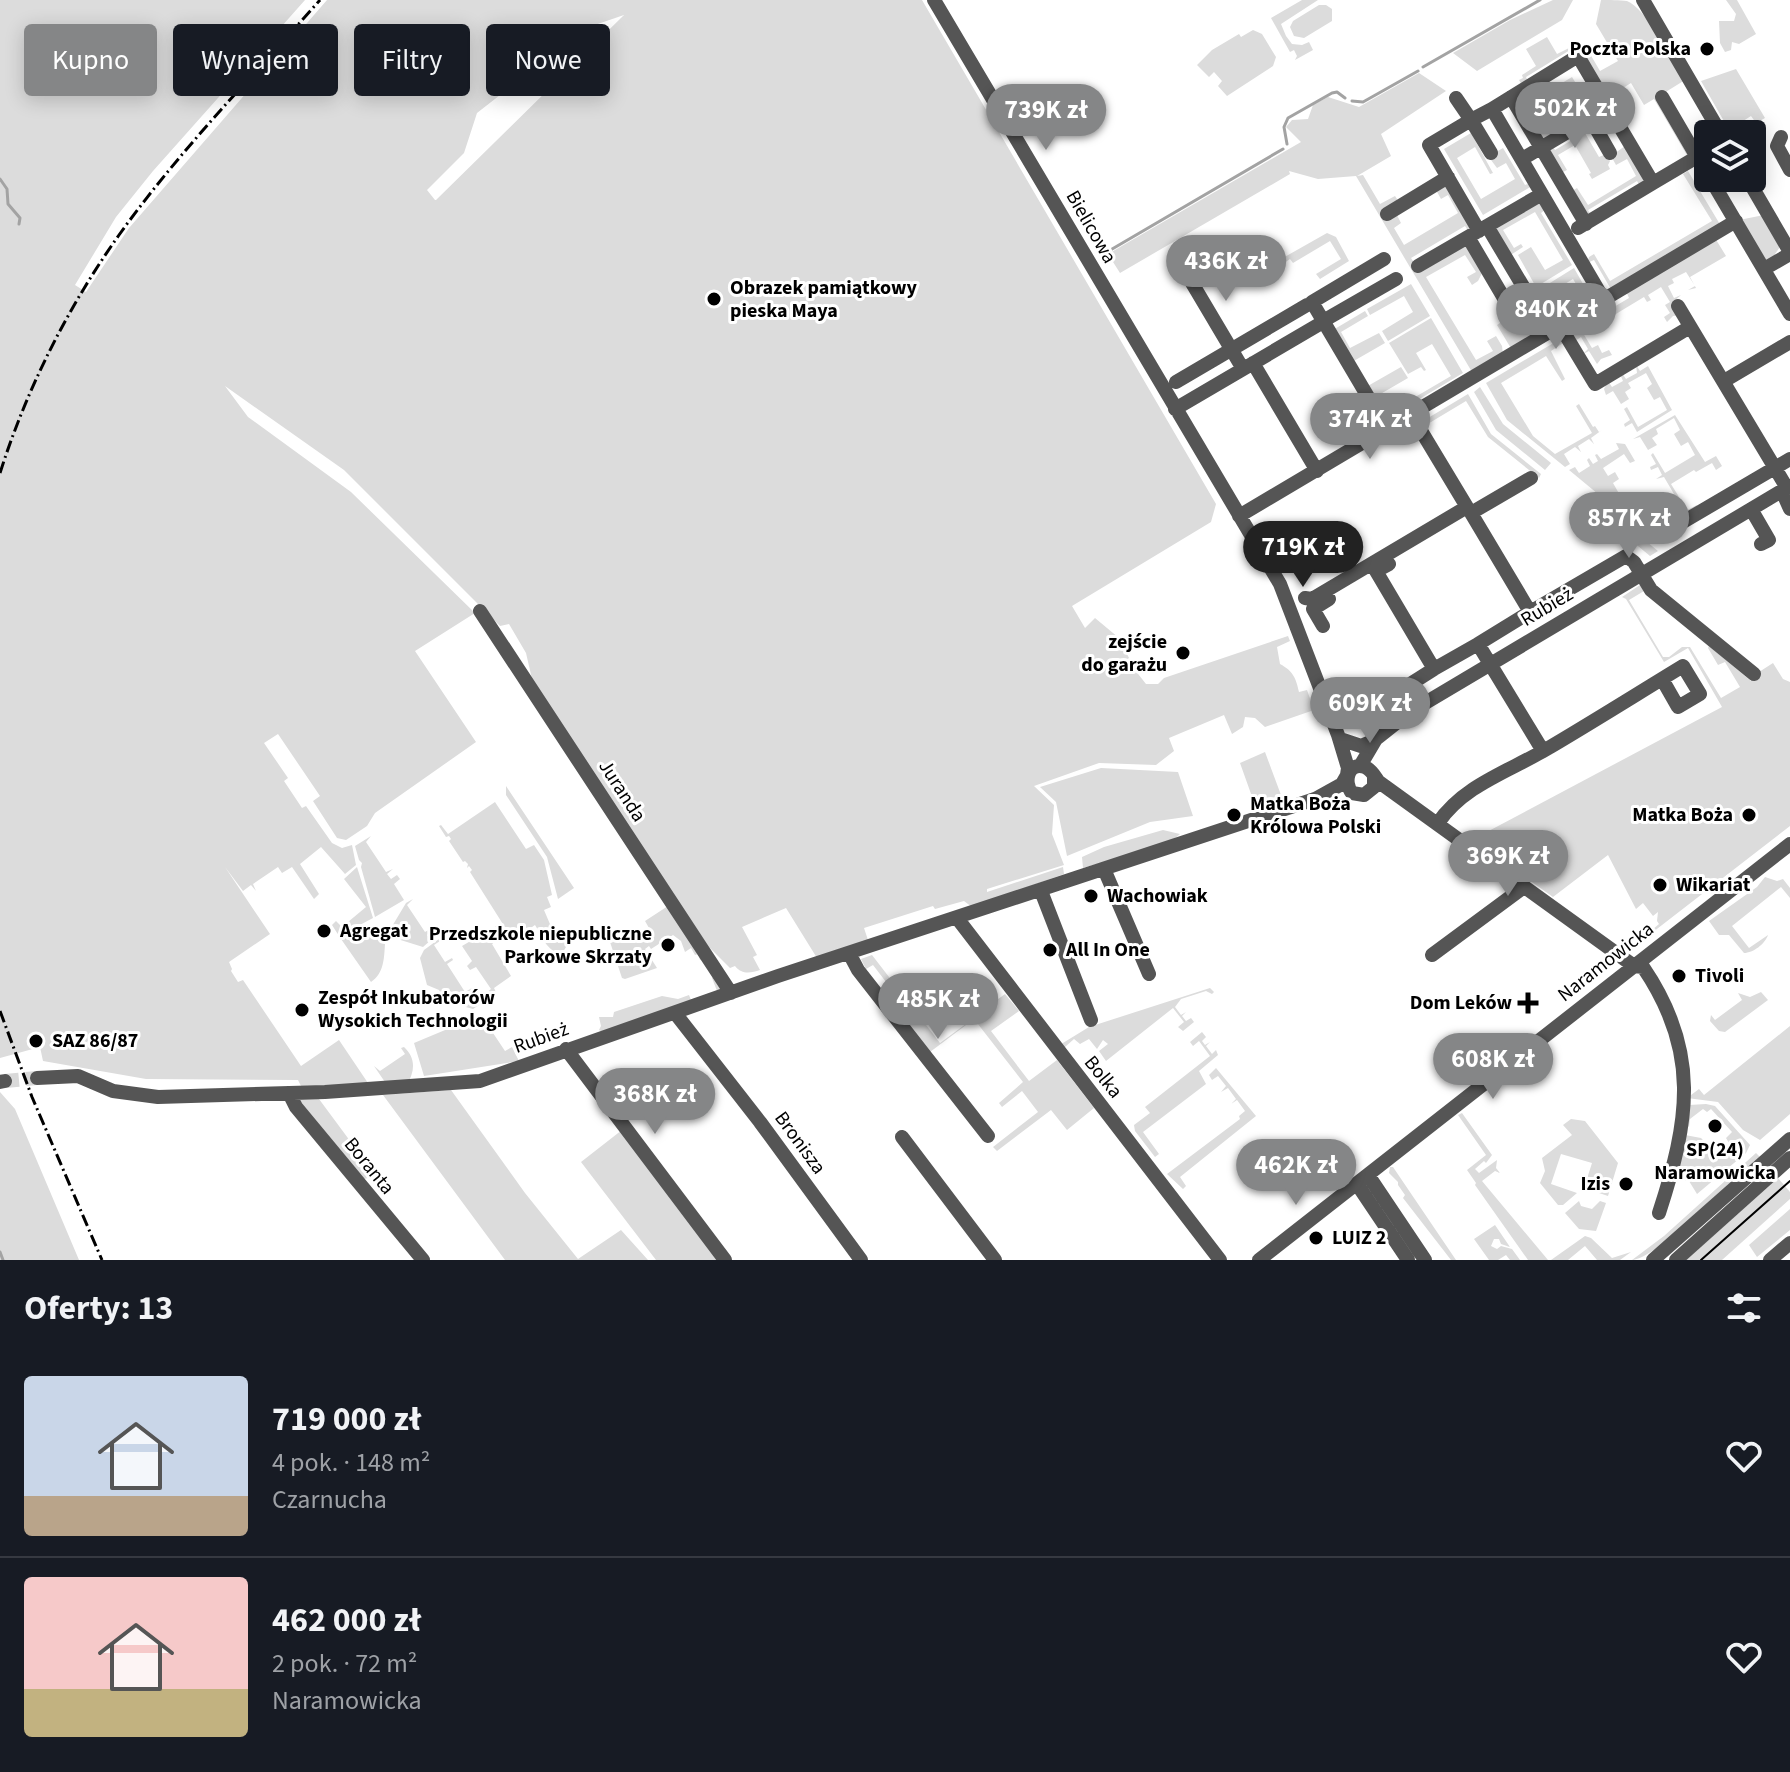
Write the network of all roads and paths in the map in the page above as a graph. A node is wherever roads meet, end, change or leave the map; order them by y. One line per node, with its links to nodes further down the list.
1 (934, 0): 47 (street, Bielicowa)
2 (1643, 0): 10 (street)
3 (1511, 97): 6 (street); 7 (street); 12 (street)
4 (1662, 97): 13 (street)
5 (1456, 98): 9 (street)
6 (1608, 108): 8 (street); 20 (street)
7 (1492, 109): 9 (street); 16 (street)
8 (1590, 118): 12 (street); 15 (street)
9 (1471, 120): 14 (street); 19 (street)
10 (1713, 120)
11 (1781, 137): 18 (street)
12 (1541, 148): 16 (street); 26 (street)
13 (1694, 152)
14 (1491, 153)
15 (1610, 153)
16 (1522, 159): 23 (street)
17 (1694, 159): 20 (street)
18 (1790, 170)
19 (1448, 177): 24 (street); 27 (street)
20 (1657, 187): 26 (street)
21 (1718, 192): 25 (street)
22 (1755, 192): 29 (street)
23 (1542, 194): 27 (street); 28 (street)
24 (1387, 214)
25 (1736, 221): 33 (street); 35 (street)
26 (1586, 224): 28 (street)
27 (1478, 231): 27 (street); 32 (street)
28 (1567, 235): 35 (street)
29 (1790, 253): 33 (street)
30 (1176, 256): 43 (street)
31 (1384, 259): 39 (street)
32 (1418, 266)
33 (1764, 269): 38 (street)
34 (1396, 279): 39 (street)
35 (1604, 300): 40 (street)
36 (1307, 305): 43 (street)
37 (1678, 306): 41 (street)
38 (1790, 314)
39 (1321, 323): 44 (street); 49 (street)
40 (1560, 326): 41 (street); 48 (street)
41 (1690, 327): 45 (street)
42 (1790, 342): 45 (street)
43 (1235, 347): 44 (street); 46 (street)
44 (1249, 366): 47 (street); 52 (street)
45 (1724, 381): 51 (street)
46 (1176, 382)
47 (1175, 409): 58 (street, Bielicowa)
48 (1411, 414): 49 (street); 63 (street)
49 (1387, 429): 52 (street)
50 (1790, 459): 51 (street)
51 (1775, 468): 54 (street); 59 (street)
52 (1317, 471): 58 (street)
53 (1531, 478): 57 (street)
54 (1786, 488): 55 (street, Rubież); 56 (street)
55 (1751, 509): 60 (street); 62 (street, Rubież)
56 (1790, 509)
57 (1471, 513): 61 (street); 65 (street)
58 (1239, 516): 74 (street, Bielicowa)
59 (1659, 536)
60 (1761, 544)
61 (1376, 571): 66 (street); 69 (street)
62 (1642, 574): 65 (street); 68 (street, Rubież); 70 (street)
63 (1305, 598)
64 (480, 611): 91 (street, Juranda)
65 (1530, 612): 67 (street)
66 (1323, 626)
67 (1478, 644): 68 (street); 69 (street)
68 (1490, 664): 73 (street, Rubież); 76 (street)
69 (1434, 669): 72 (street)
70 (1754, 674)
71 (1662, 679): 76 (street)
72 (1360, 716)
73 (1392, 725): 75 (street, Rubież); 77 (street)
74 (1340, 737): 75 (street); 77 (street, Bielicowa)
75 (1373, 741): 77 (street, Rubież)
76 (1543, 751): 81 (street)
77 (1360, 772): 78 (street, Bielicowa); 78 (street); 79 (street, Rubież); 80 (street, Rubież)
78 (1359, 793): 79 (street, Rubież); 80 (street, Rubież)
79 (1315, 799): 83 (street, Rubież)
80 (1404, 800): 81 (street, Rubież)
81 (1438, 823): 84 (street, Rubież)
82 (1790, 844): 89 (street, Naramowicka)
83 (1104, 869): 85 (street, Rubież); 90 (street)
84 (1524, 887): 88 (street); 89 (street, Rubież)
85 (1041, 891): 86 (street, Rubież); 93 (street)
86 (957, 918): 87 (street, Rubież); 108 (street, Bolka)
87 (849, 953): 91 (street, Rubież); 97 (street)
88 (1432, 955)
89 (1634, 966): 101 (street, Naramowicka); 102 (street, Rubież)
90 (1149, 974)
91 (731, 993): 92 (street, Rubież)
92 (675, 1013): 94 (street, Rubież); 106 (street, Bronisza)
93 (1091, 1020)
94 (566, 1049): 96 (street, Rubież); 105 (street)
95 (37, 1078): 96 (street, Rubież)
96 (289, 1093): 104 (street, Boranta)
97 (988, 1136)
98 (902, 1137): 107 (street)
99 (1790, 1139): 112 (street)
100 (1790, 1158): 113 (street)
101 (1363, 1179): 109 (street, Naramowicka); 110 (street); 111 (street)
102 (1659, 1213)
103 (1787, 1250): 114 (street)
104 (423, 1260)
105 (725, 1260)
106 (861, 1260)
107 (995, 1260)
108 (1220, 1260)
109 (1259, 1260)
110 (1408, 1260)
111 (1425, 1260)
112 (1653, 1260)
113 (1676, 1260)
114 (1770, 1260)

